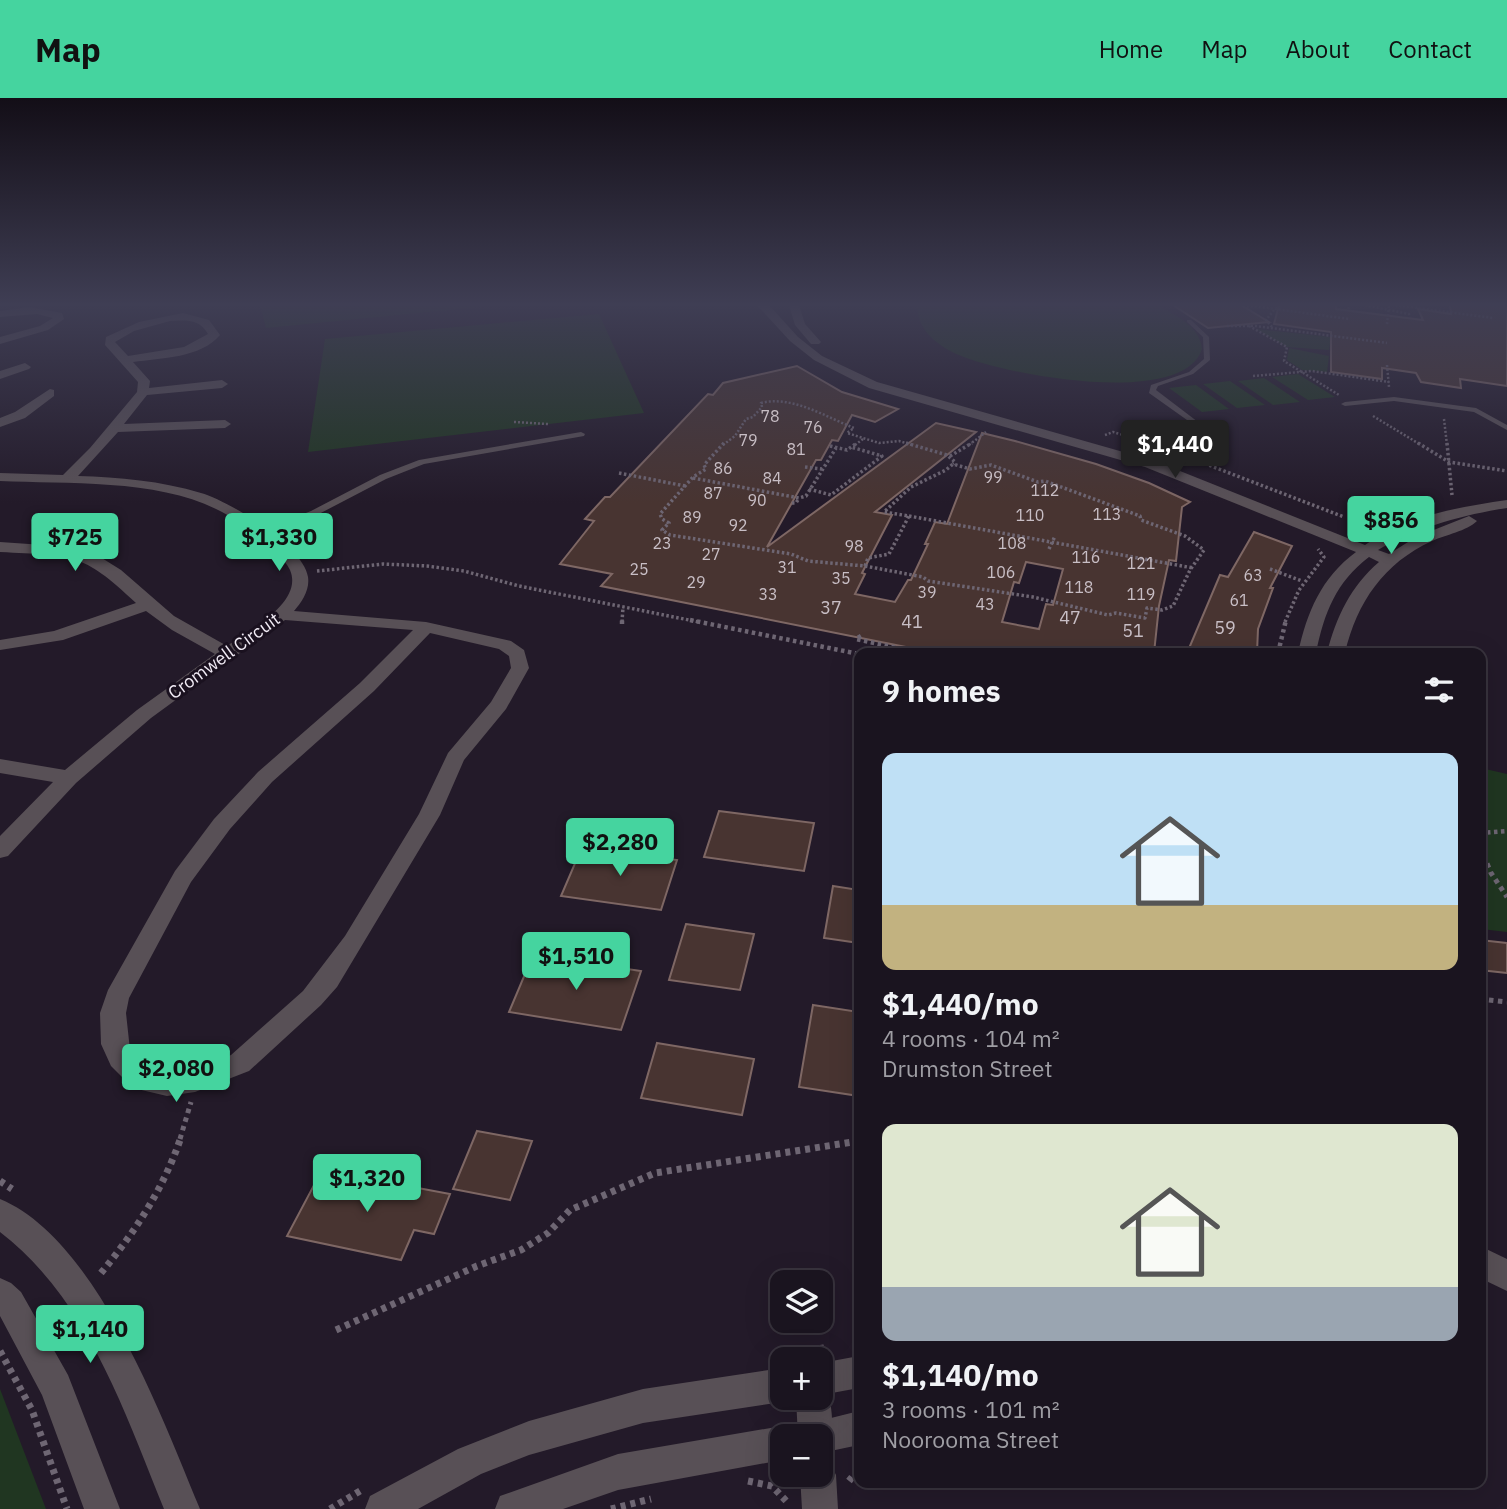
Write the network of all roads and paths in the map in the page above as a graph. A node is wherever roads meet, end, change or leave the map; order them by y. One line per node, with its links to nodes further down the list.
1 (135, 371): 8 (street)
2 (844, 371): 24 (street)
3 (865, 371): 24 (street)
4 (1194, 371): 13 (lane)
5 (1388, 371): 6 (path)
6 (1253, 376)
7 (222, 384): 8 (street)
8 (143, 391): 16 (street)
9 (50, 393): 12 (street)
10 (1345, 404): 11 (lane)
11 (1443, 406): 17 (lane); 25 (path)
12 (0, 422)
13 (1194, 422): 24 (lane)
14 (225, 424): 16 (street)
15 (992, 426): 23 (path)
16 (113, 428): 34 (street)
17 (1507, 428)
18 (581, 434): 43 (lane)
19 (864, 438): 21 (path); 23 (path); 33 (path)
20 (830, 446): 22 (path)
21 (851, 447): 22 (path); 36 (path)
22 (836, 449): 28 (path)
23 (949, 456): 26 (path)
24 (1150, 458): 47 (street)
25 (1448, 462): 29 (path); 37 (path)
26 (953, 464): 41 (path); 52 (path)
27 (805, 467): 28 (path)
28 (822, 470): 36 (path)
29 (1507, 471)
30 (619, 473): 35 (path)
31 (1233, 474): 42 (path)
32 (0, 477): 34 (street, Cromwell Circuit)
33 (692, 478): 35 (path); 38 (path)
34 (65, 481): 43 (street, Cromwell Circuit)
35 (685, 485): 51 (path)
36 (809, 489): 38 (path)
37 (1452, 495)
38 (799, 498): 39 (path)
39 (792, 503)
40 (1507, 505): 47 (street); 50 (street)
41 (909, 516): 46 (path); 51 (path)
42 (1344, 517)
43 (259, 533): 58 (street, Cromwell Circuit)
44 (1055, 536): 46 (path)
45 (1312, 540): 55 (path)
46 (1052, 542): 49 (path); 52 (path)
47 (1372, 546): 50 (street); 65 (street)
48 (0, 547): 56 (street)
49 (1049, 549)
50 (1395, 555): 66 (street)
51 (864, 567): 52 (path)
52 (1193, 568)
53 (1270, 569): 55 (path)
54 (311, 571): 57 (path)
55 (1302, 582): 64 (path)
56 (148, 604): 62 (street); 68 (street)
57 (623, 607): 59 (path); 67 (path)
58 (282, 615): 60 (street); 68 (street, Cromwell Circuit)
59 (622, 624)
60 (426, 627): 78 (street); 78 (street)
61 (861, 636): 63 (path)
62 (0, 645)
63 (897, 648)
64 (1279, 648)
65 (1308, 648)
66 (1337, 648)
67 (854, 653)
68 (228, 654): 70 (street, Cromwell Circuit)
69 (0, 765): 70 (street)
70 (69, 778): 73 (street, Cromwell Circuit)
71 (1507, 831): 72 (path)
72 (1486, 833)
73 (0, 850)
74 (1486, 861): 75 (path)
75 (1507, 897)
76 (1486, 1000): 77 (path)
77 (1507, 1002)
78 (195, 1080): 82 (path)
79 (854, 1142): 85 (path)
80 (0, 1214): 98 (street)
81 (1486, 1264): 83 (street)
82 (101, 1273)
83 (1507, 1276)
84 (0, 1294): 97 (street)
85 (336, 1330)
86 (0, 1351): 96 (path)
87 (854, 1373): 88 (street)
88 (833, 1377)
89 (770, 1387): 99 (street)
90 (854, 1429): 91 (street)
91 (833, 1433)
92 (770, 1445): 100 (street)
93 (739, 1482): 102 (path)
94 (819, 1487): 103 (street)
95 (663, 1495): 101 (path)
96 (67, 1509)
97 (102, 1509)
98 (182, 1509)
99 (383, 1509)
100 (513, 1509)
101 (611, 1509)
102 (792, 1509)
103 (820, 1509)

